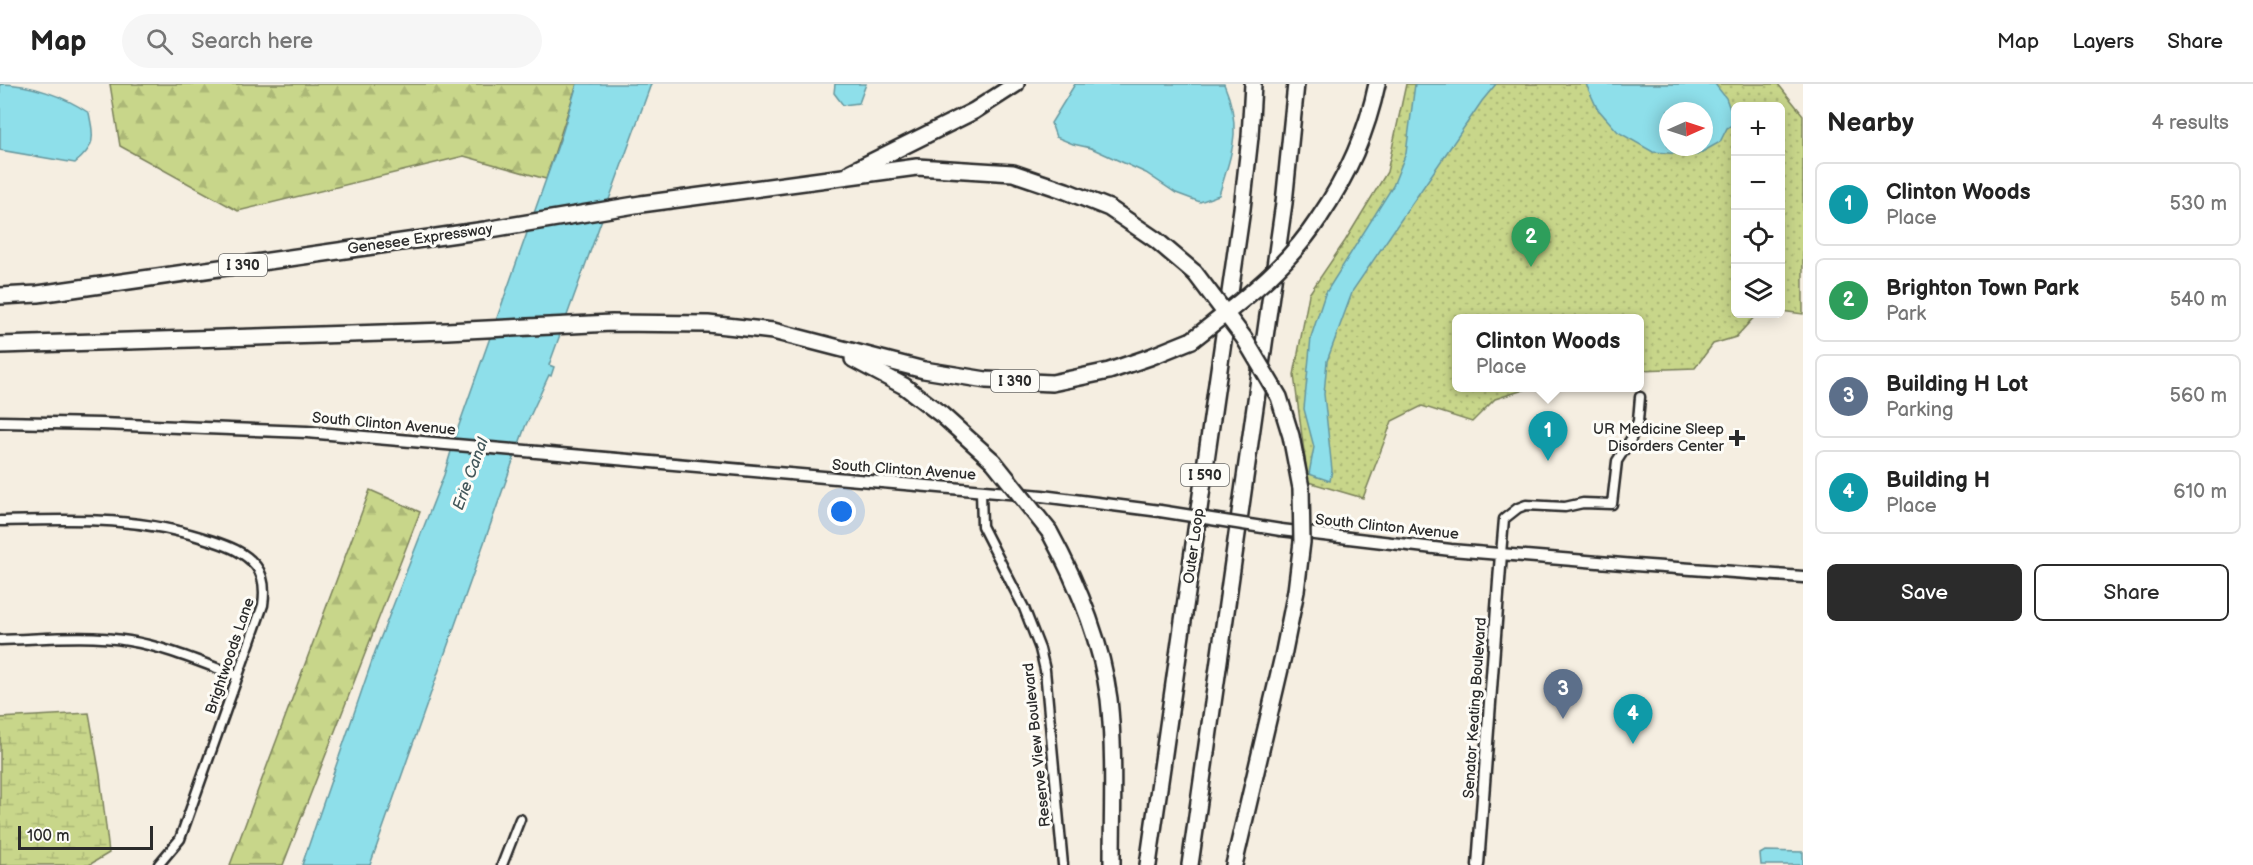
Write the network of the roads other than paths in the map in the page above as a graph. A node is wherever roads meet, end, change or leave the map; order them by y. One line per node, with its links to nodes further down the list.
1 (1016, 84): 5 (highway, I 390)
2 (1253, 84): 22 (highway, Outer Loop / I 590)
3 (1296, 84): 23 (highway, I 590)
4 (1377, 84): 8 (highway, I 390, bridge)
5 (840, 177): 6 (highway, Genesee Expressway / I 390); 24 (highway, Genesee Expressway, bridge)
6 (0, 296)
7 (0, 345): 8 (highway, I 390)
8 (835, 349): 21 (highway, bridge)
9 (1640, 397): 13 (street)
10 (0, 422): 11 (street, South Clinton Avenue)
11 (981, 491): 13 (street, South Clinton Avenue, bridge); 20 (street, Reserve View Boulevard)
12 (0, 521): 16 (street, Brightwoods Lane)
13 (1501, 554): 14 (street, South Clinton Avenue); 25 (street, Senator Keating Boulevard)
14 (1803, 577)
15 (0, 640): 16 (street)
16 (238, 676): 18 (street, Brightwoods Lane)
17 (520, 819): 19 (street)
18 (159, 864)
19 (502, 865)
20 (1063, 865)
21 (1112, 865)
22 (1148, 865)
23 (1190, 865)
24 (1234, 865)
25 (1478, 865)

